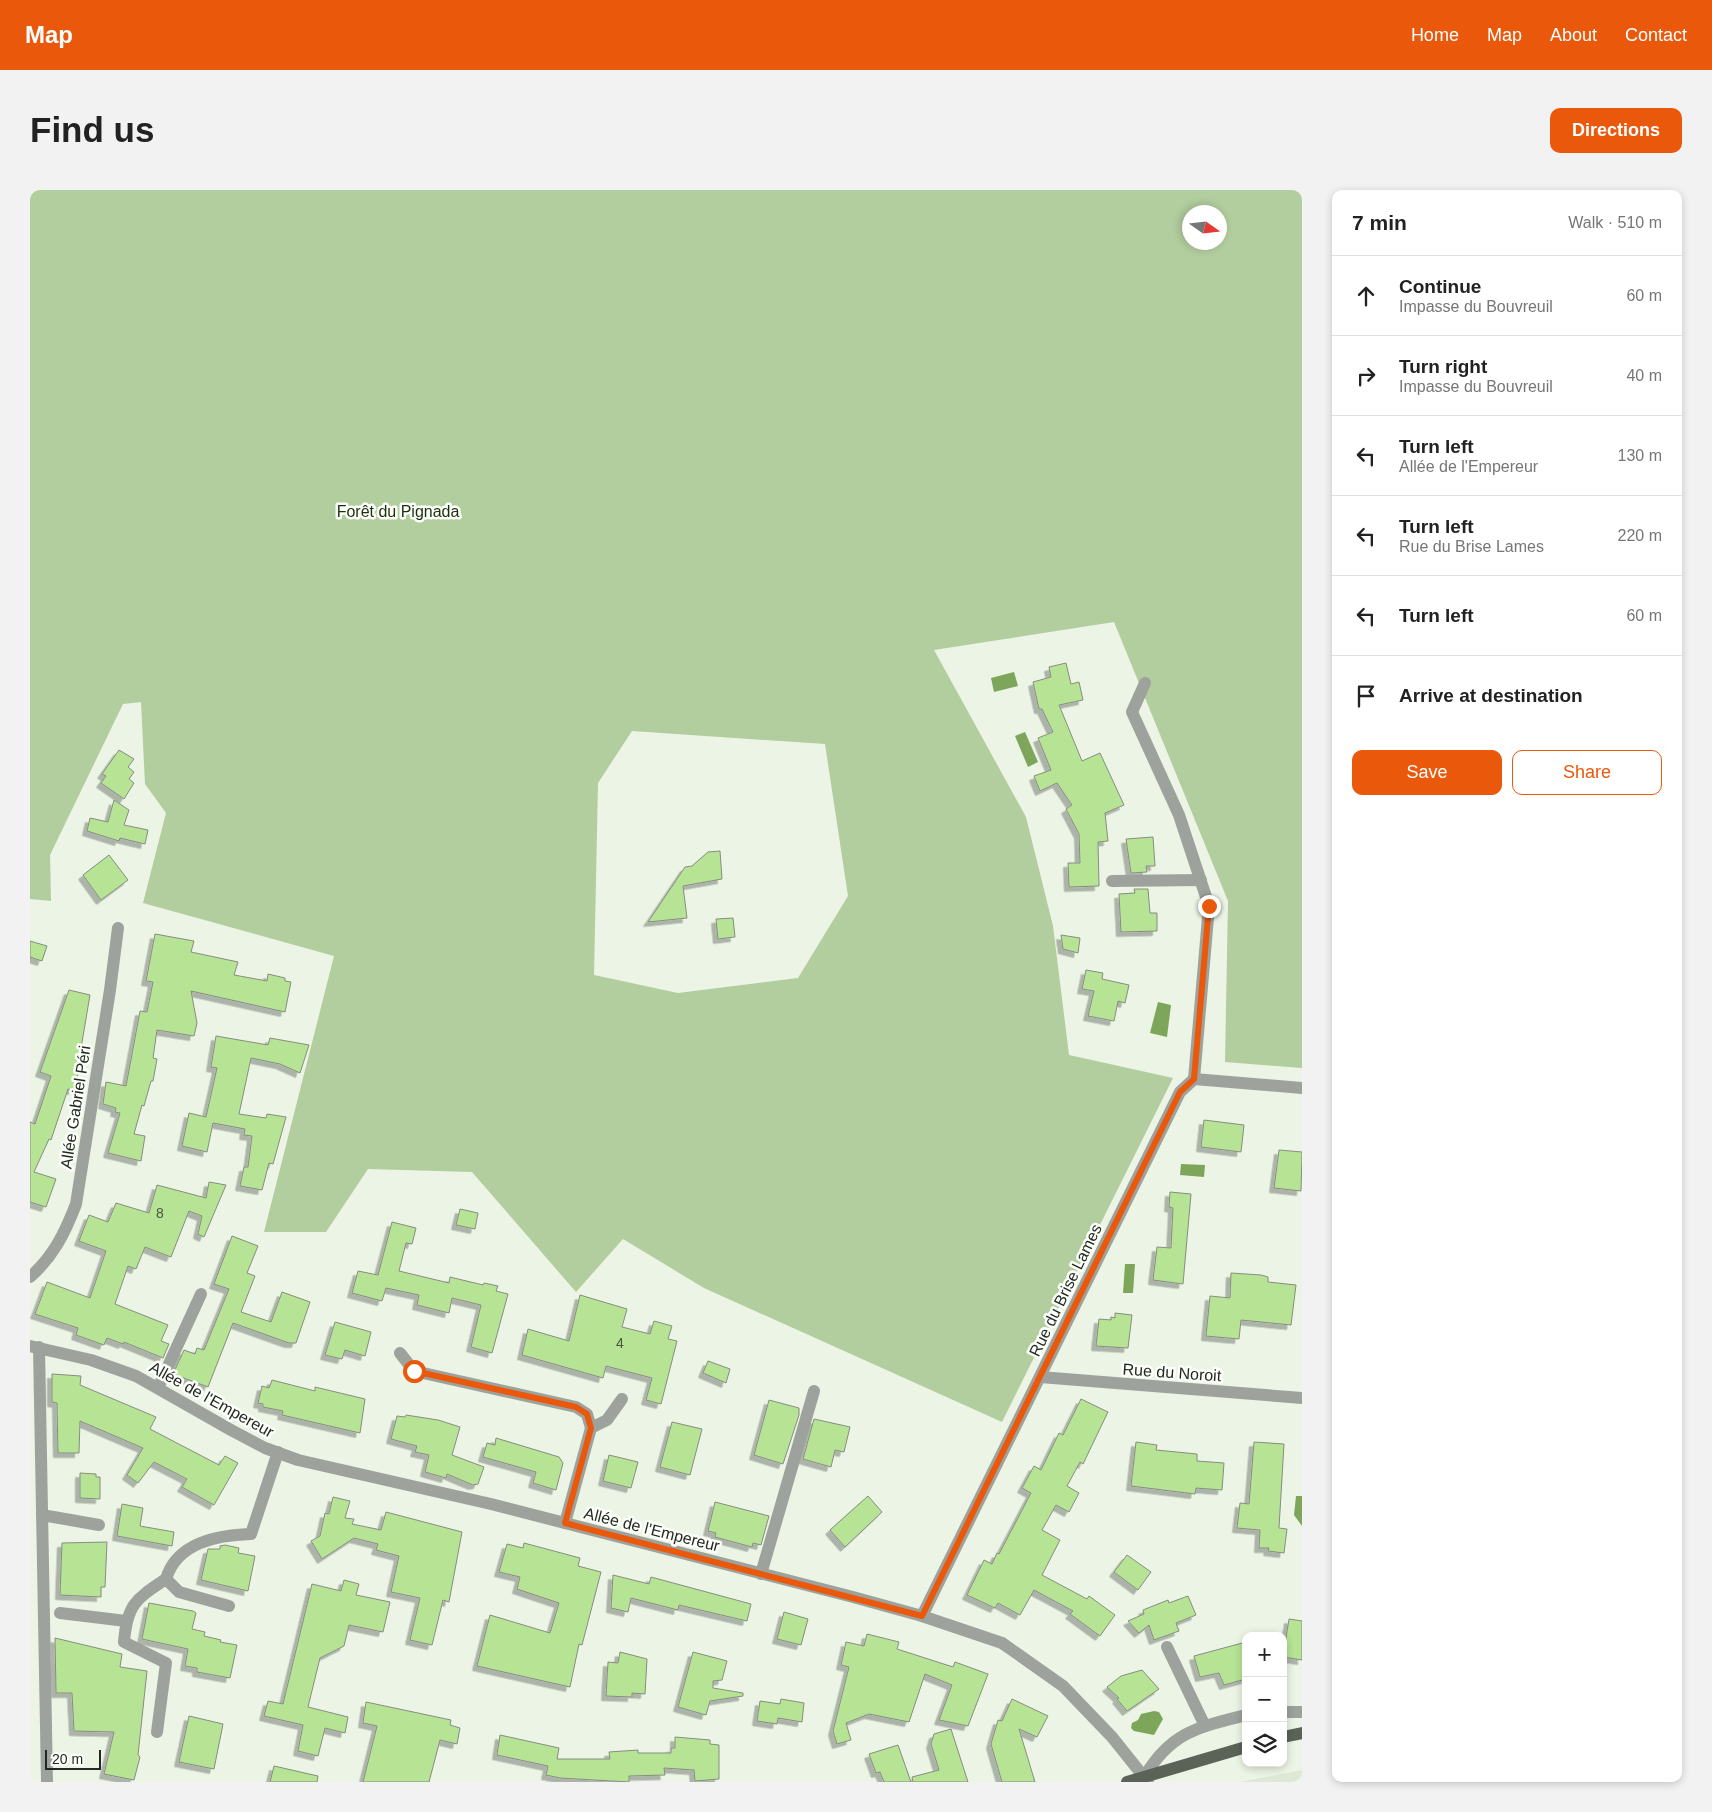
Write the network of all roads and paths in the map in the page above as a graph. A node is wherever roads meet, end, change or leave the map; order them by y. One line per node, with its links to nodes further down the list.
1 (1145, 683): 2 (street)
2 (1201, 880): 3 (street); 5 (street)
3 (1112, 881)
4 (118, 928): 7 (street, Allée Gabriel Péri)
5 (1194, 1079): 6 (street); 11 (street, Rue du Brise Lames)
6 (1302, 1088)
7 (30, 1277)
8 (201, 1294): 12 (street)
9 (34, 1346): 12 (street, Allée de l'Empereur); 18 (street)
10 (400, 1353): 16 (street)
11 (1040, 1377): 14 (street, Rue du Noroit); 29 (street, Rue du Brise Lames)
12 (158, 1388): 17 (street, Allée de l'Empereur)
13 (814, 1391): 23 (street)
14 (1302, 1398)
15 (622, 1399): 16 (street)
16 (591, 1428): 20 (street)
17 (278, 1452): 20 (street, Allée de l'Empereur); 24 (street)
18 (36, 1494): 19 (street)
19 (42, 1515): 21 (street); 22 (street)
20 (565, 1523): 23 (street, Allée de l'Empereur)
21 (99, 1525)
22 (36, 1553): 25 (street)
23 (761, 1574): 29 (street, Allée de l'Empereur)
24 (166, 1579): 27 (street); 30 (street)
25 (44, 1602): 26 (street); 41 (street)
26 (30, 1603)
27 (229, 1606)
28 (60, 1613): 30 (street)
29 (922, 1616): 40 (street, Allée de l'Empereur)
30 (126, 1620): 36 (street)
31 (1167, 1647): 35 (street)
32 (1287, 1712): 33 (street)
33 (1302, 1712)
34 (1242, 1716): 35 (street)
35 (1206, 1726): 40 (street)
36 (157, 1732)
37 (1302, 1733): 38 (main road)
38 (1287, 1736)
39 (1242, 1747): 40 (main road)
40 (1146, 1779): 42 (main road)
41 (47, 1782)
42 (1127, 1782)

